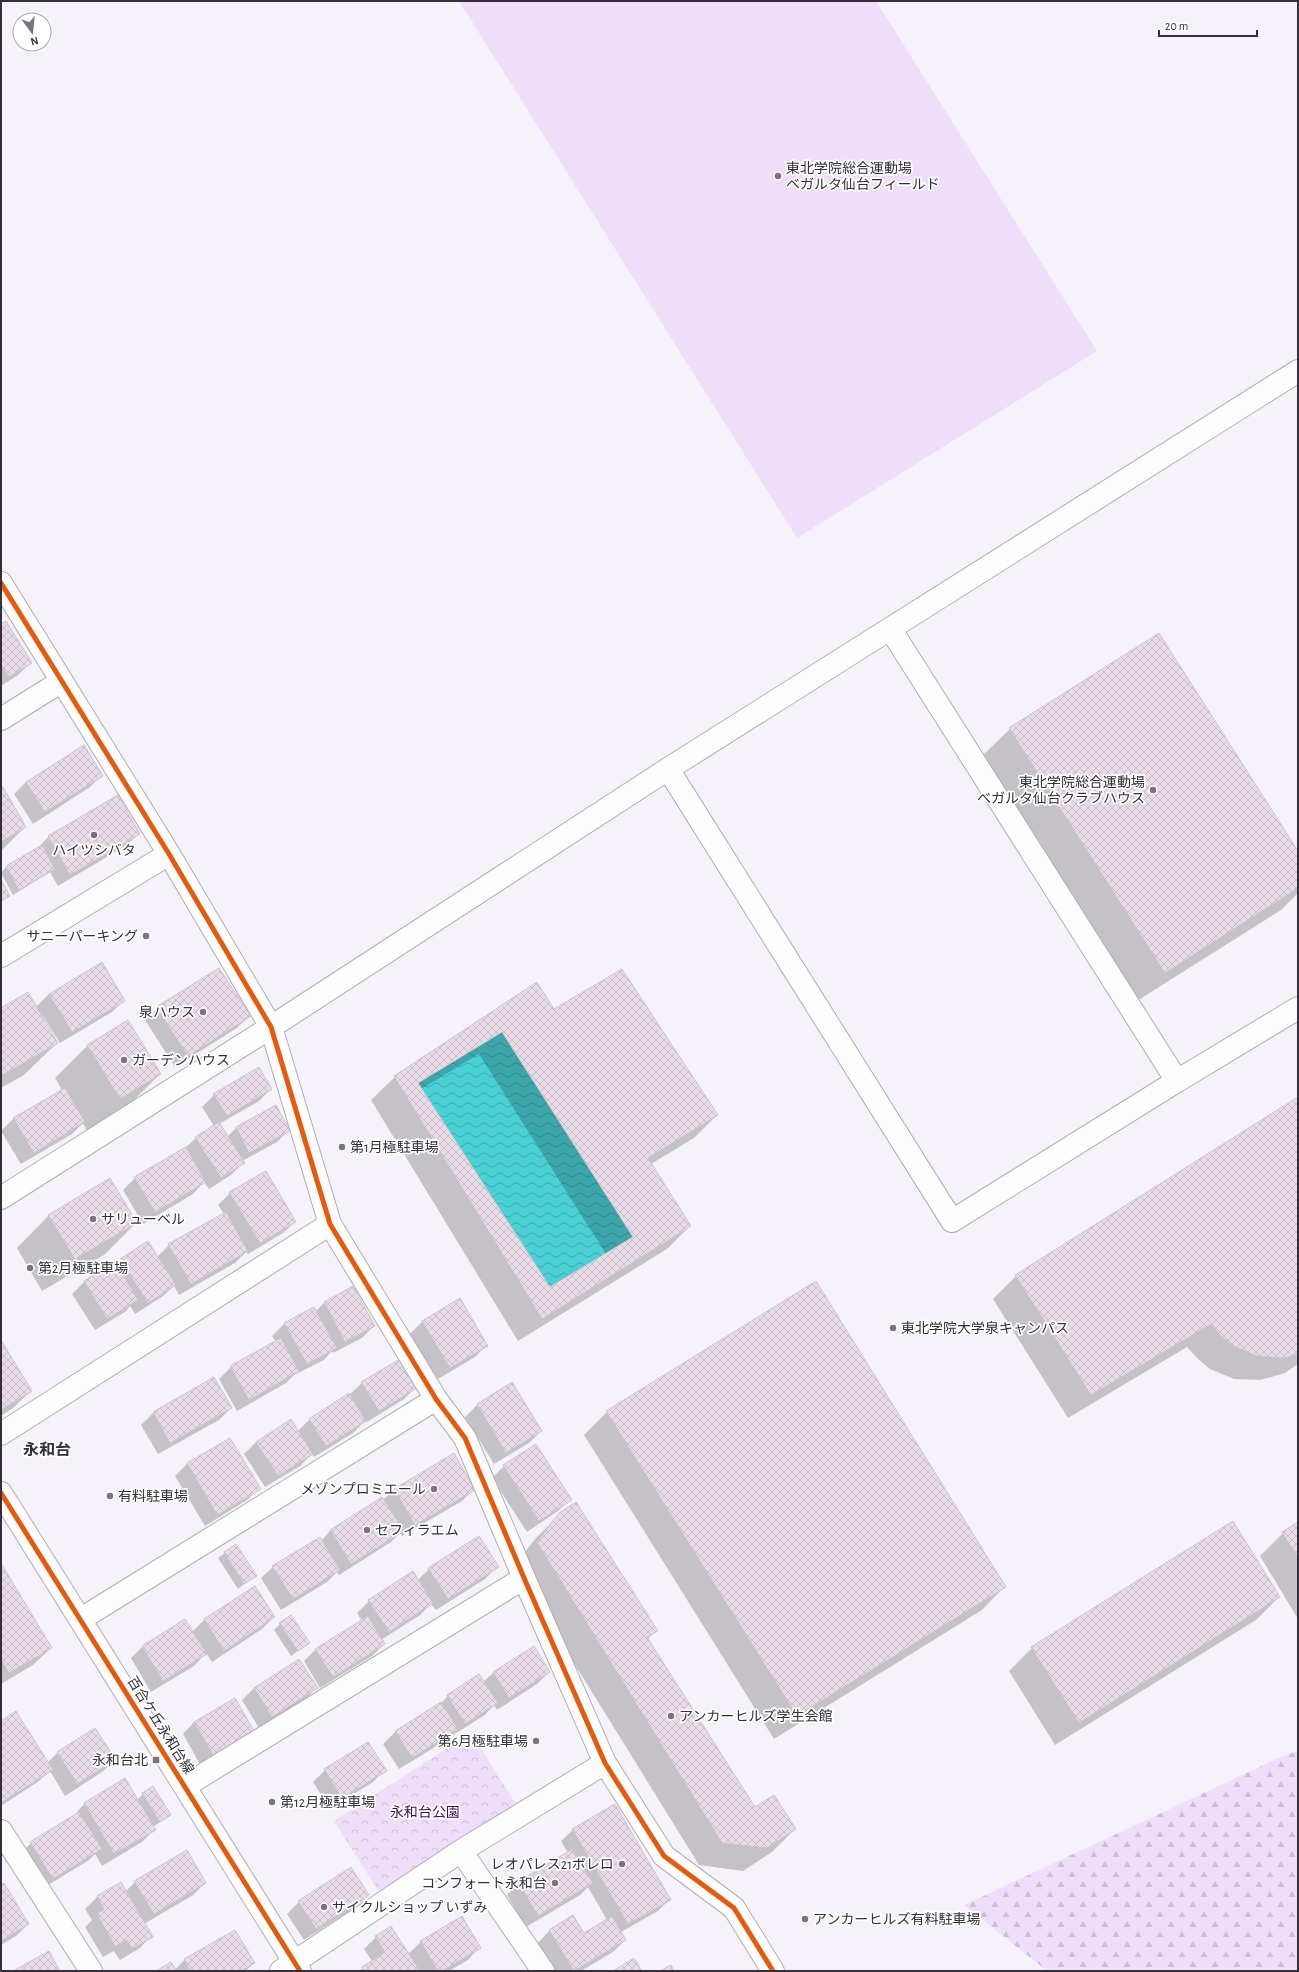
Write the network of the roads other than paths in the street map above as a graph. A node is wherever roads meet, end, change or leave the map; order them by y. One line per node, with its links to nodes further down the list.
1 (1298, 371): 3 (street)
2 (1, 583): 4 (street)
3 (891, 630): 6 (street); 11 (street)
4 (62, 682): 5 (street); 7 (street)
5 (1, 720)
6 (668, 769): 10 (street); 11 (street)
7 (168, 854): 8 (street); 10 (street)
8 (1, 956)
9 (1298, 1008): 11 (street)
10 (271, 1027): 12 (street); 13 (street)
11 (1177, 1081)
12 (1, 1198)
13 (330, 1224): 14 (street); 15 (street)
14 (436, 1399): 17 (street); 18 (street)
15 (1, 1434)
16 (1, 1493): 18 (street, 百合ケ丘永和台線)
17 (524, 1578): 19 (street); 20 (street)
18 (81, 1619): 20 (street, 百合ケ丘永和台線)
19 (605, 1763): 22 (street); 26 (street)
20 (185, 1786): 23 (street, 百合ケ丘永和台線)
21 (1, 1831): 24 (street)
22 (461, 1851): 23 (street); 25 (street)
23 (292, 1968)
24 (91, 1971)
25 (543, 1971)
26 (773, 1971)

